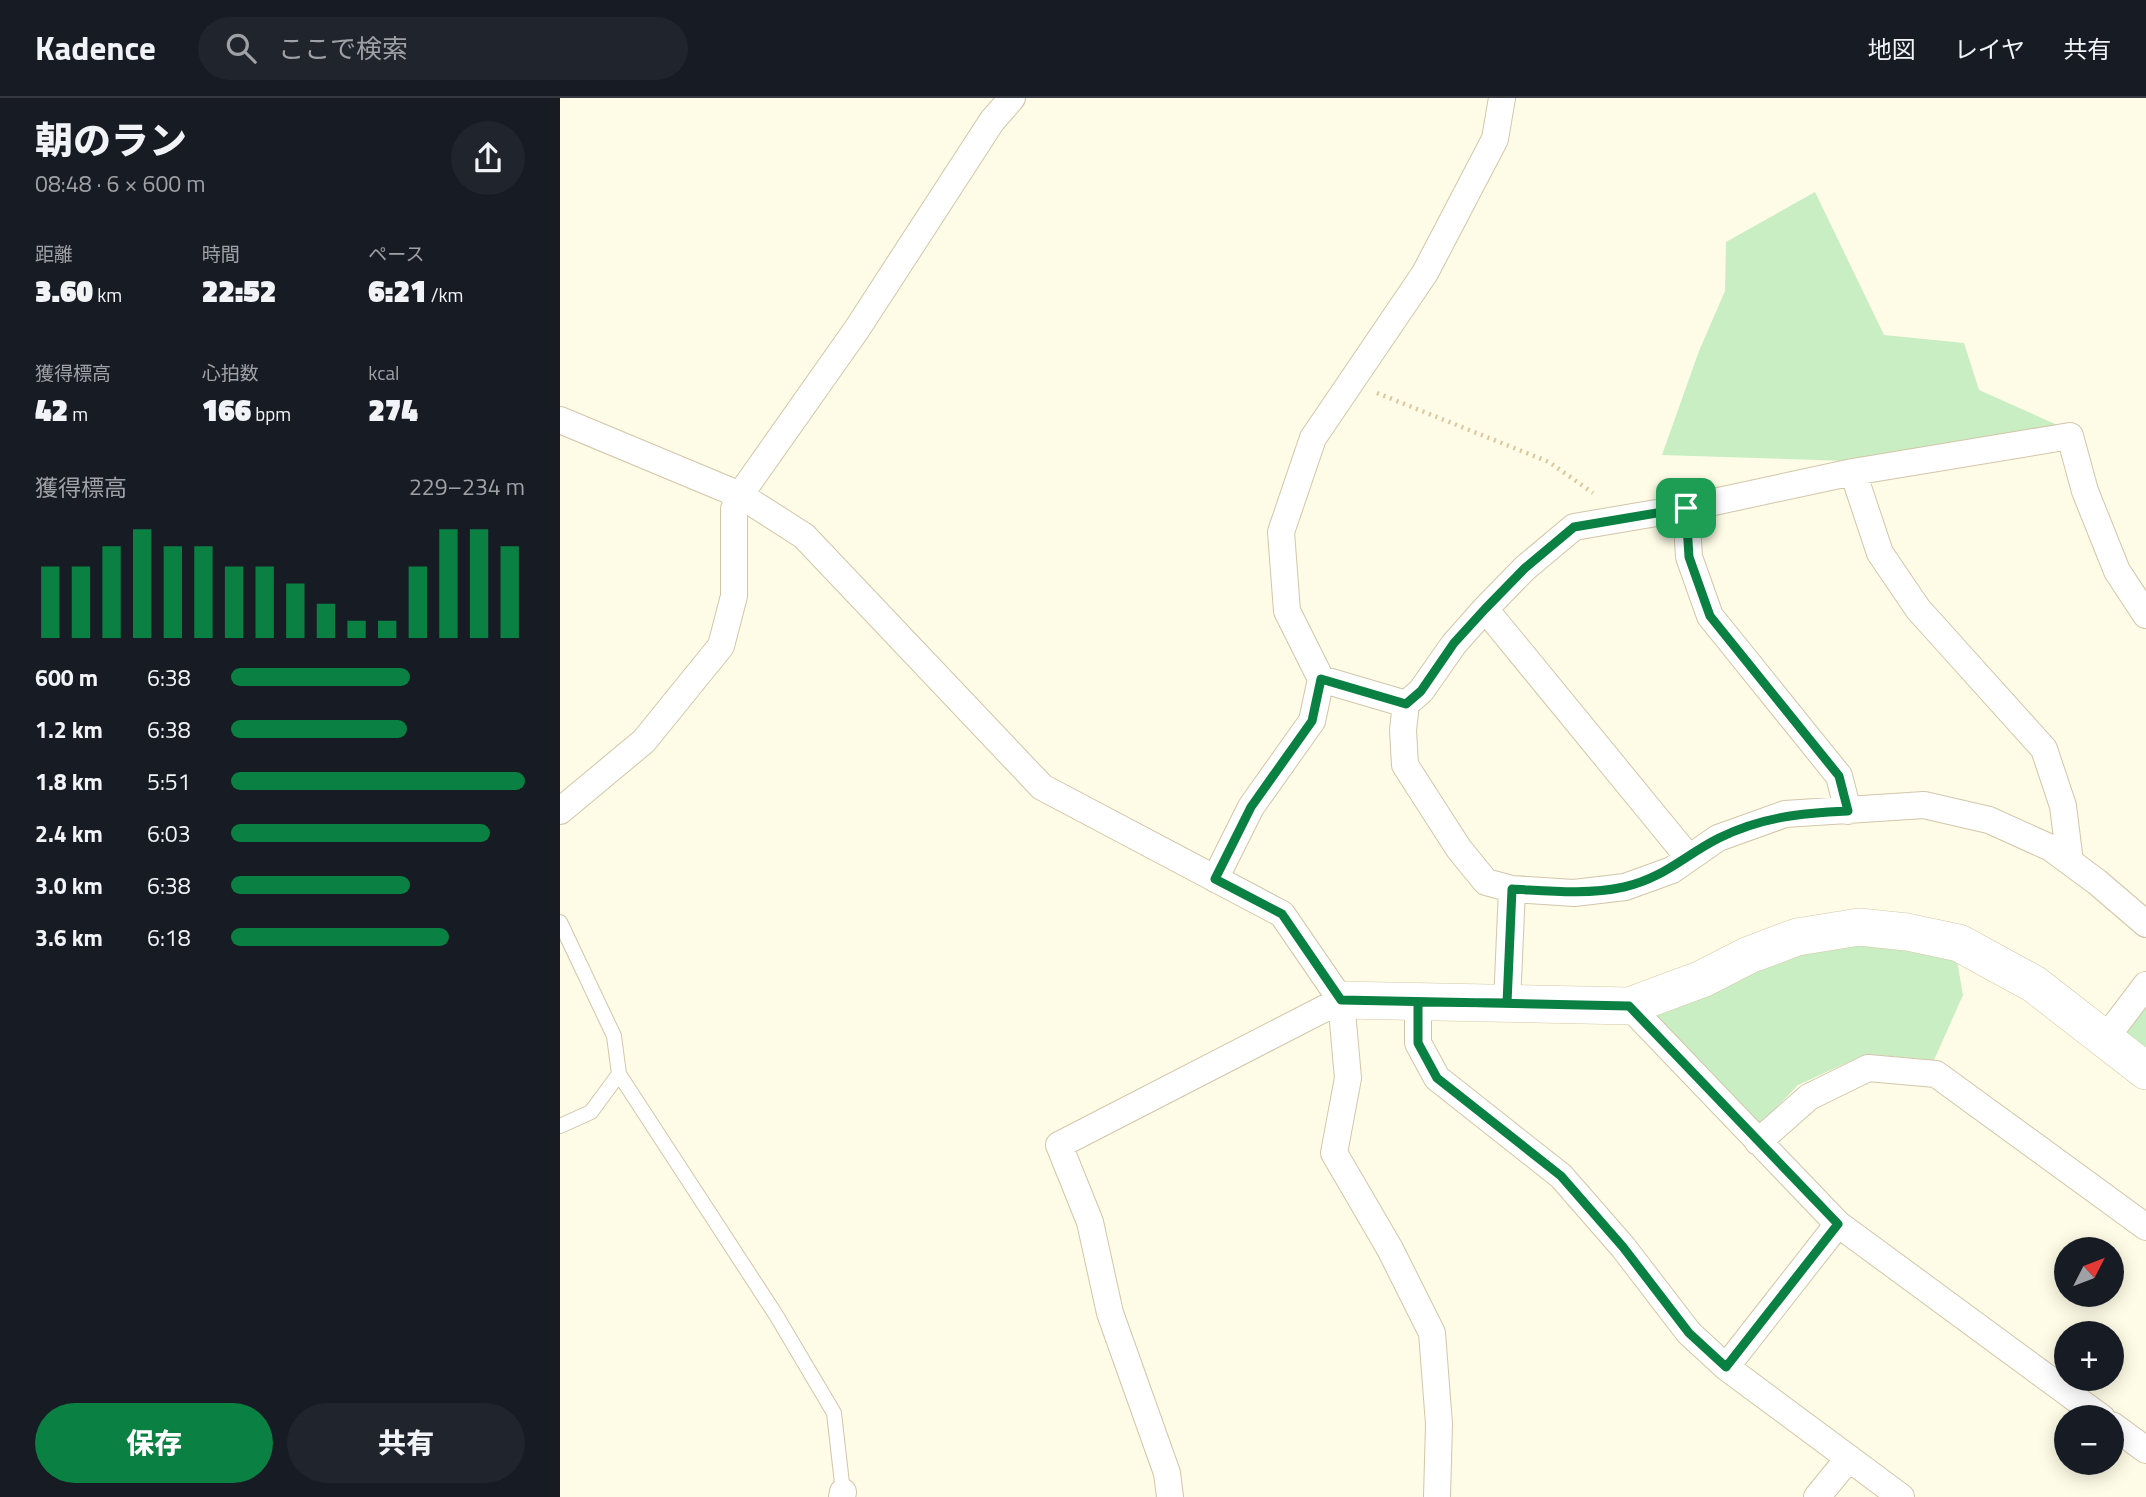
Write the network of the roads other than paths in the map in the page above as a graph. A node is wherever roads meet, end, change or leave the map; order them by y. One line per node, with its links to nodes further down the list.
1 (1013, 98): 5 (street)
2 (1502, 98): 9 (street)
3 (560, 420): 5 (street)
4 (1853, 471): 6 (street); 8 (street); 14 (street)
5 (740, 495): 11 (street); 15 (street)
6 (1686, 508): 7 (street); 12 (street)
7 (1485, 609): 10 (street); 13 (street)
8 (2146, 615)
9 (1321, 679): 10 (street); 15 (street)
10 (1406, 704): 16 (street)
11 (560, 811)
12 (1848, 811): 13 (street); 14 (street)
13 (1689, 858): 16 (street)
14 (2070, 862): 18 (street)
15 (1215, 879): 20 (street)
16 (1512, 889): 22 (street)
17 (560, 922): 26 (lane)
18 (2146, 924)
19 (2146, 985): 24 (street)
20 (1341, 1000): 21 (street); 37 (street); 38 (street)
21 (1418, 1002): 22 (street); 31 (street)
22 (1507, 1003): 23 (street)
23 (1629, 1006): 24 (street); 28 (street)
24 (2105, 1040): 25 (street)
25 (2146, 1071)
26 (619, 1074): 27 (lane); 36 (lane)
27 (560, 1126)
28 (1758, 1142): 29 (street); 30 (street)
29 (1838, 1224): 31 (street); 32 (street)
30 (2146, 1227)
31 (1726, 1367): 35 (street)
32 (2084, 1405)
33 (2124, 1434): 34 (street)
34 (2146, 1450)
35 (1849, 1458): 39 (street); 40 (street)
36 (842, 1494)
37 (1170, 1497)
38 (1437, 1497)
39 (1817, 1497)
40 (1901, 1497)

